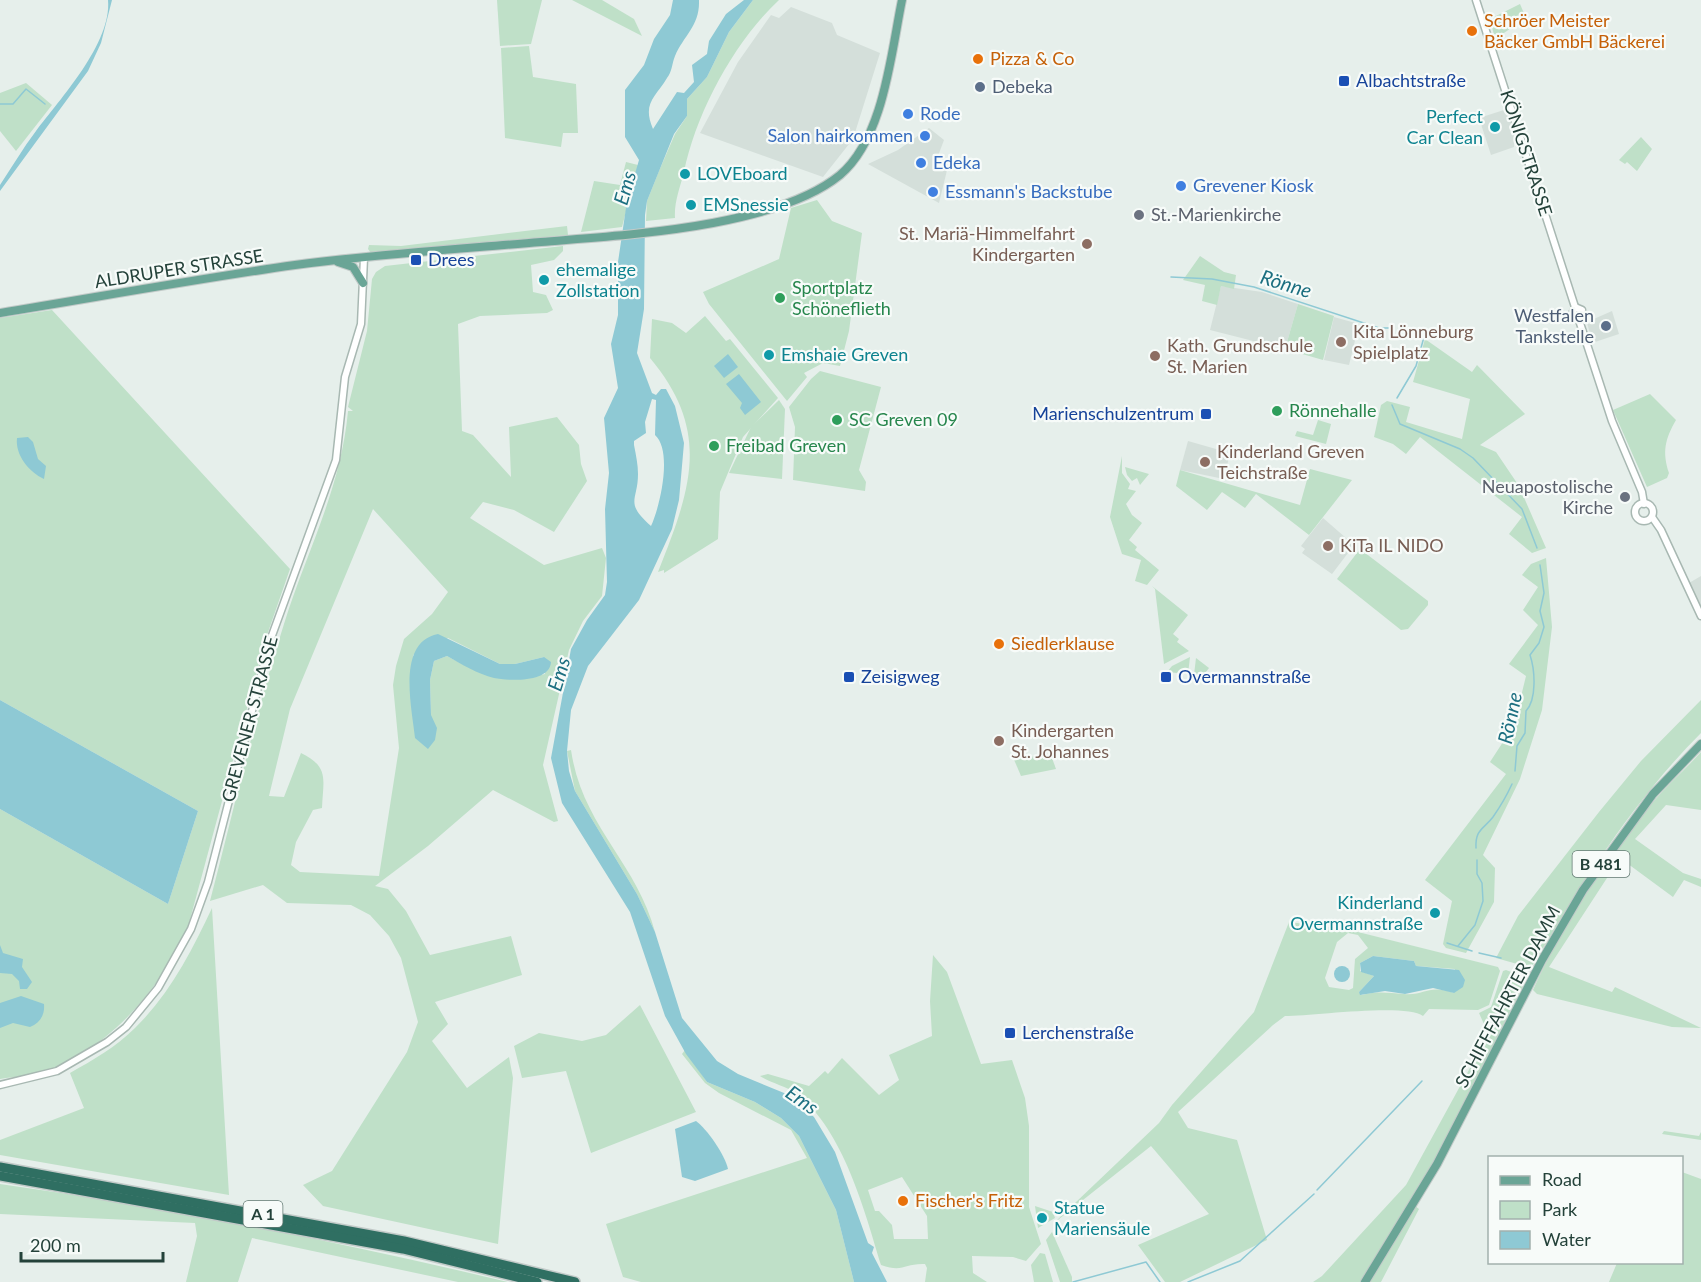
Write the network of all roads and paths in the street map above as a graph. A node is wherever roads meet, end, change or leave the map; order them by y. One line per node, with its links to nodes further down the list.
1 (902, 0): 3 (main road, ALDRUPER STRASSE)
2 (1476, 0): 7 (street, KÖNIGSTRASSE)
3 (364, 258): 4 (main road, ALDRUPER STRASSE); 5 (street, GREVENER STRASSE)
4 (333, 261): 5 (main road); 6 (main road, ALDRUPER STRASSE)
5 (363, 283): 11 (street, GREVENER STRASSE)
6 (0, 313)
7 (1644, 504): 8 (street, KÖNIGSTRASSE); 8 (street, KÖNIGSTRASSE)
8 (1652, 517): 9 (street, KÖNIGSTRASSE)
9 (1701, 616)
10 (1701, 744): 17 (main road, SCHIFFFAHRTER DAMM / B 481)
11 (0, 1085)
12 (0, 1167): 14 (highway, A 1)
13 (0, 1176): 14 (highway, A 1)
14 (524, 1274): 15 (highway, A 1); 16 (highway, A 1)
15 (537, 1282)
16 (575, 1282)
17 (1365, 1282)

